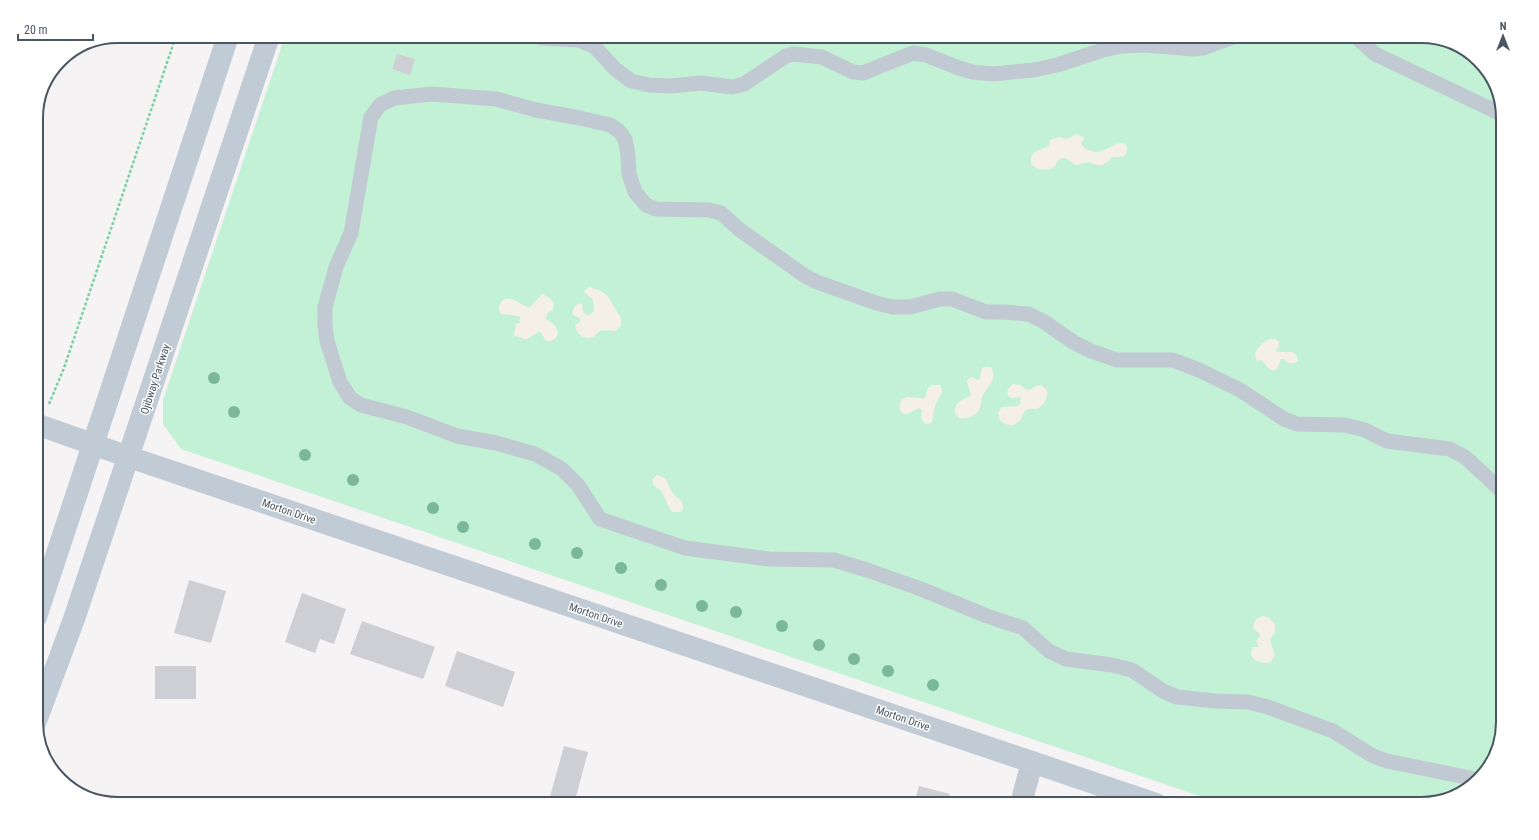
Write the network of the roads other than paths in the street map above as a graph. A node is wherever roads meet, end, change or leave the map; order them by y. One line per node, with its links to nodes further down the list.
1 (226, 43): 8 (main road)
2 (267, 43): 9 (main road, Ojibway Parkway)
3 (586, 43): 4 (lane)
4 (1217, 43)
5 (1363, 43): 6 (lane)
6 (1496, 112)
7 (43, 427): 8 (main road, Morton Drive)
8 (93, 444): 9 (main road, Morton Drive); 11 (main road)
9 (129, 457): 12 (main road, Ojibway Parkway); 13 (main road, Morton Drive)
10 (1496, 485): 14 (lane)
11 (43, 596)
12 (43, 702)
13 (1032, 762): 15 (street); 16 (main road, Morton Drive)
14 (1470, 778)
15 (1023, 797)
16 (1135, 797)

